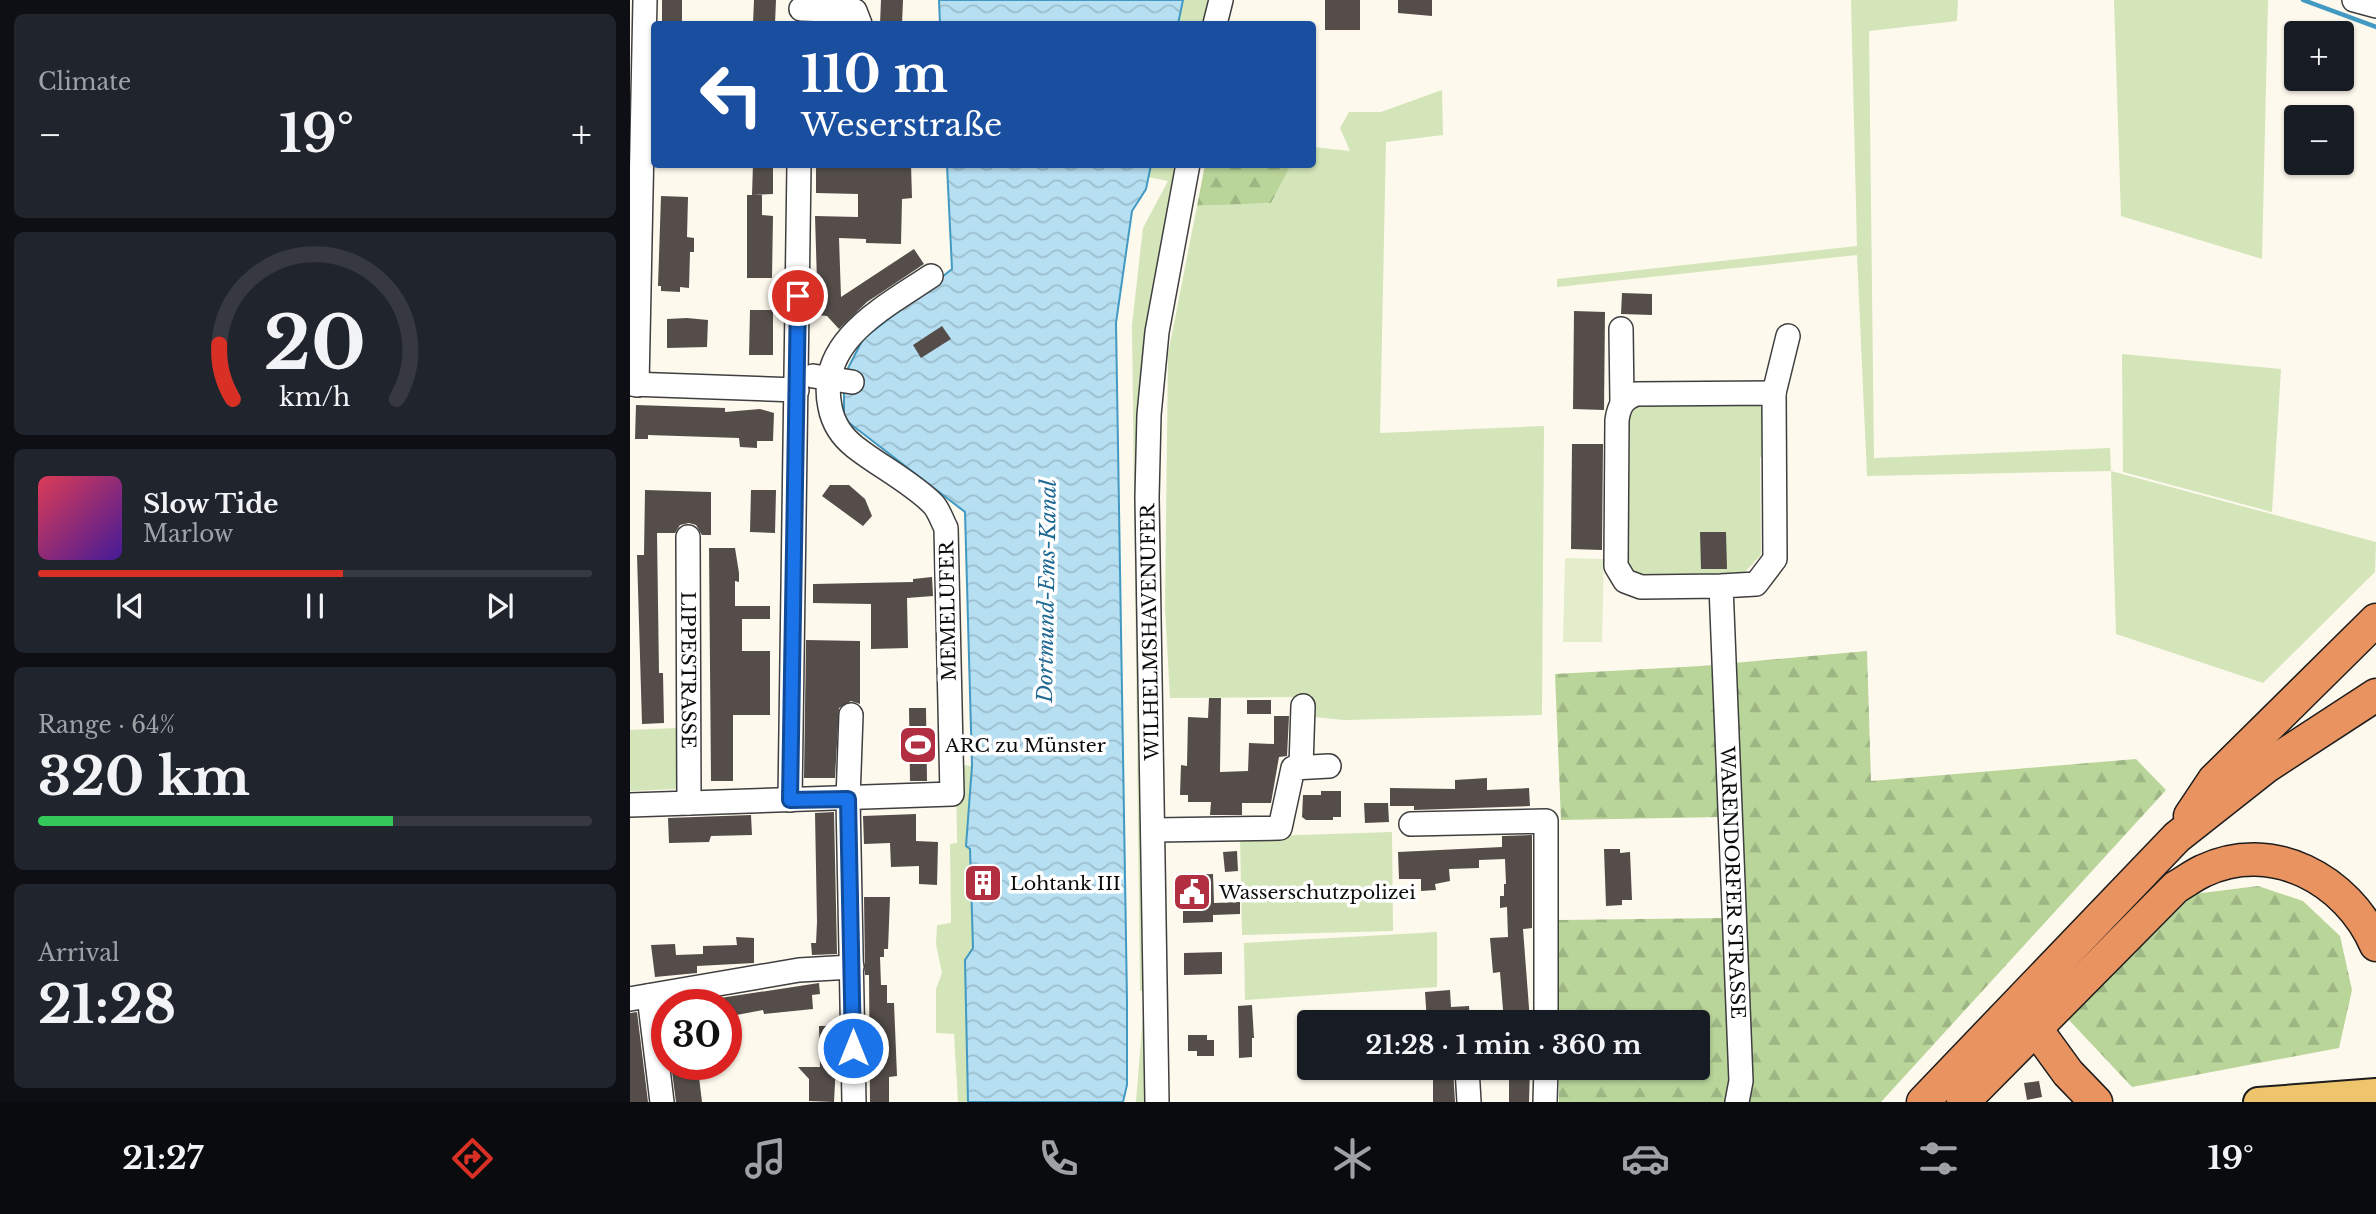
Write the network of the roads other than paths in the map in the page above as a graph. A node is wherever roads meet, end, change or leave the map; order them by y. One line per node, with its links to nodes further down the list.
1 (645, 0): 10 (street)
2 (1221, 0): 7 (street)
3 (2354, 0): 4 (street)
4 (2376, 6)
5 (801, 11): 6 (street)
6 (859, 21)
7 (1216, 21)
8 (799, 168): 16 (street)
9 (1187, 168): 33 (street, WILHELMSHAVENUFER)
10 (635, 184): 17 (street)
11 (931, 276): 14 (street)
12 (1621, 329): 19 (street)
13 (1788, 336): 18 (street)
14 (826, 377): 15 (street); 16 (street); 28 (street, MEMELUFER)
15 (852, 382)
16 (797, 383): 17 (street); 29 (street)
17 (634, 385)
18 (1774, 393): 19 (street); 21 (street)
19 (1622, 402): 21 (street)
20 (688, 537): 30 (street, LIPPESTRASSE)
21 (1721, 586): 50 (street, WARENDORFER STRASSE)
22 (2376, 620): 34 (highway)
23 (2376, 695): 34 (highway)
24 (1303, 706): 27 (street)
25 (851, 715): 28 (street)
26 (1329, 766): 27 (street)
27 (1301, 767): 33 (street)
28 (848, 799): 29 (street); 36 (street)
29 (790, 800): 30 (street)
30 (689, 803): 31 (street)
31 (630, 805)
32 (1410, 824): 38 (street)
33 (1154, 830): 47 (street, WILHELMSHAVENUFER)
34 (2177, 837): 39 (highway)
35 (2376, 945): 40 (highway)
36 (852, 967): 37 (street); 46 (street)
37 (639, 998): 45 (street)
38 (1546, 1010)
39 (1997, 1024): 40 (highway); 51 (highway)
40 (2036, 1029): 41 (highway); 54 (highway)
41 (2005, 1060): 52 (highway); 53 (highway)
42 (1468, 1080): 48 (street)
43 (1546, 1080): 49 (street)
44 (2359, 1097): 55 (main road)
45 (662, 1102)
46 (854, 1102)
47 (1157, 1102)
48 (1469, 1102)
49 (1545, 1102)
50 (1737, 1102)
51 (1923, 1102)
52 (1963, 1102)
53 (2000, 1102)
54 (2096, 1102)
55 (2258, 1102)

